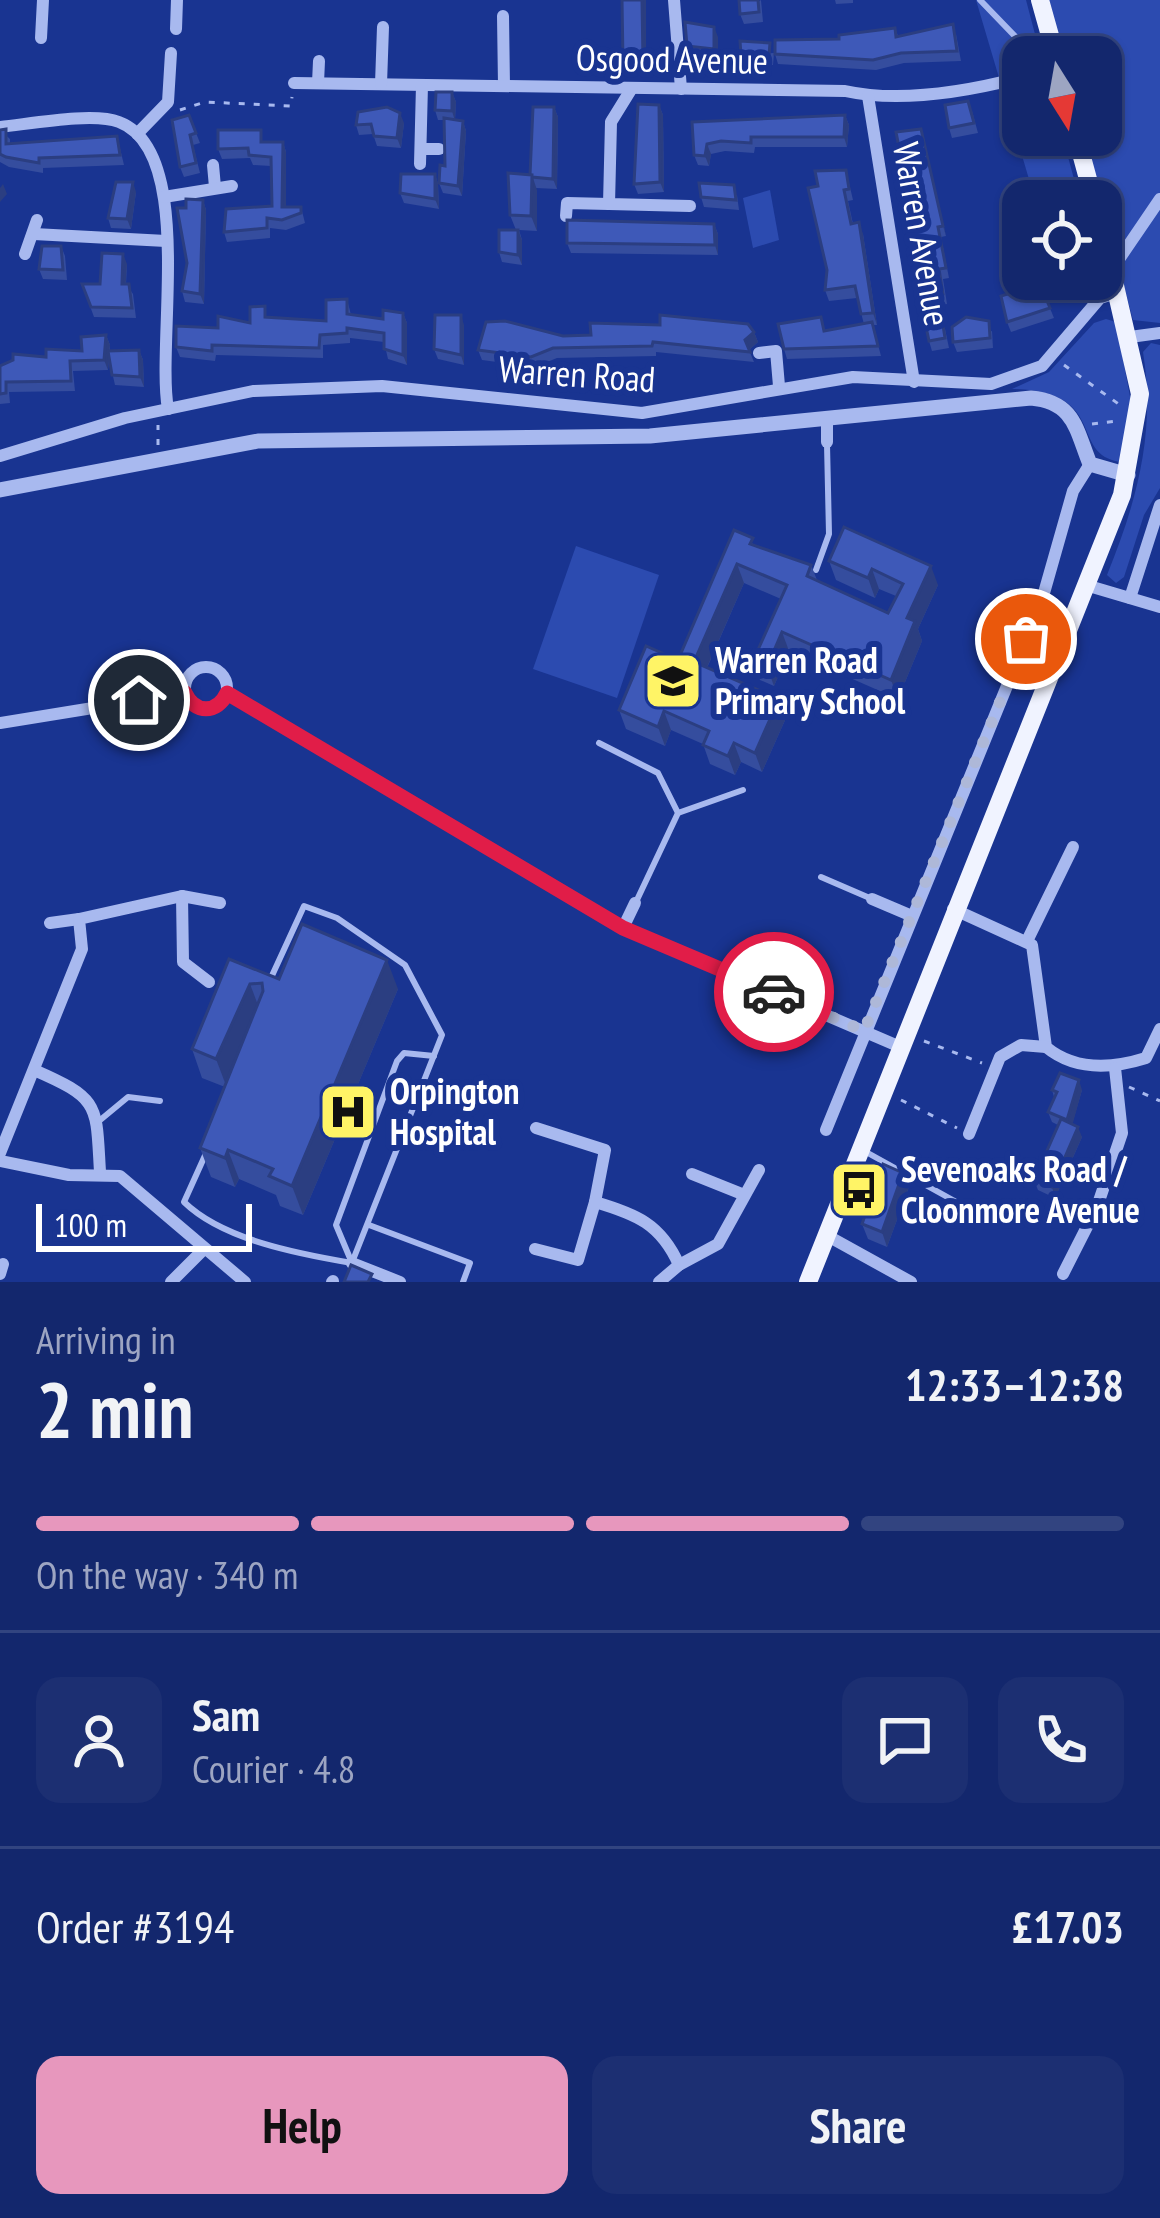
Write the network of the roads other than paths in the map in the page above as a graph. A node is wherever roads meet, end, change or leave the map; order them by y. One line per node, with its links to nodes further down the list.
1 (43, 0): 11 (street)
2 (177, 0): 8 (street)
3 (674, 0): 21 (street)
4 (980, 0): 9 (lane)
5 (1040, 0): 10 (main road)
6 (503, 16): 19 (street)
7 (383, 27): 17 (street)
8 (176, 29)
9 (1014, 36)
10 (1050, 36)
11 (41, 38)
12 (171, 53): 24 (street)
13 (319, 61): 15 (street)
14 (294, 83): 15 (street, Osgood Avenue)
15 (319, 83): 17 (street, Osgood Avenue)
16 (1002, 83): 22 (street, Osgood Avenue)
17 (381, 84): 18 (street, Osgood Avenue)
18 (422, 85): 19 (street, Osgood Avenue); 25 (street)
19 (504, 86): 20 (street, Osgood Avenue)
20 (632, 88): 21 (street, Osgood Avenue); 31 (street)
21 (681, 89): 22 (street, Osgood Avenue)
22 (868, 96): 42 (street, Warren Avenue)
23 (0, 127): 24 (street)
24 (137, 134): 29 (street)
25 (440, 149)
26 (213, 165): 28 (street)
27 (232, 186): 28 (street)
28 (215, 187): 29 (street)
29 (164, 197): 34 (street)
30 (1160, 199): 36 (street)
31 (609, 205): 32 (street); 33 (street)
32 (690, 206)
33 (566, 216)
34 (166, 241): 35 (street); 44 (street)
35 (25, 254)
36 (1122, 254)
37 (1098, 300): 42 (street, Warren Road)
38 (1121, 300): 40 (main road)
39 (1160, 334): 40 (street)
40 (1130, 337): 49 (main road)
41 (759, 353): 43 (street)
42 (914, 382): 43 (street, Warren Road)
43 (779, 386): 44 (street, Warren Road)
44 (163, 410): 47 (street, Warren Road)
45 (827, 419): 46 (street); 48 (street, Warren Road); 50 (street, Warren Road)
46 (827, 442): 52 (lane)
47 (0, 456)
48 (1090, 464): 49 (street); 69 (street)
49 (1128, 476): 53 (main road)
50 (0, 490)
51 (1160, 505): 54 (street)
52 (817, 570)
53 (1089, 586): 54 (street); 68 (main road)
54 (1130, 598): 55 (street)
55 (1160, 607)
56 (185, 693): 57 (street); 57 (street); 58 (street)
57 (227, 693): 72 (street)
58 (0, 723)
59 (599, 743): 61 (lane)
60 (743, 790): 61 (lane)
61 (678, 814): 67 (lane)
62 (1073, 848): 73 (street)
63 (821, 878): 65 (lane)
64 (182, 896): 66 (street); 70 (street); 74 (street)
65 (872, 899): 69 (street)
66 (220, 903)
67 (635, 903): 72 (street)
68 (953, 909): 73 (street); 78 (main road)
69 (912, 916): 77 (street)
70 (79, 920): 71 (street); 81 (street)
71 (50, 923)
72 (623, 928): 77 (street)
73 (1027, 941): 79 (street)
74 (209, 982)
75 (267, 988): 80 (lane)
76 (1160, 1029): 82 (street)
77 (864, 1031): 78 (street); 86 (street)
78 (901, 1040): 89 (main road)
79 (1046, 1047): 82 (street); 87 (street)
80 (434, 1056): 97 (lane); 101 (lane)
81 (34, 1070): 84 (street); 90 (street)
82 (1116, 1074): 103 (street)
83 (160, 1101): 84 (lane)
84 (99, 1121): 92 (street)
85 (536, 1128): 95 (street)
86 (826, 1130)
87 (969, 1134)
88 (212, 1140): 101 (lane)
89 (858, 1148): 96 (lane); 98 (main road)
90 (0, 1157): 92 (street)
91 (759, 1170): 94 (street)
92 (100, 1172): 99 (street)
93 (692, 1174): 94 (street)
94 (742, 1194): 102 (street)
95 (595, 1202): 100 (street); 102 (street)
96 (969, 1209)
97 (368, 1225): 101 (lane); 107 (lane)
98 (826, 1234): 109 (main road); 110 (street)
99 (203, 1249): 104 (street); 105 (street)
100 (535, 1249)
101 (352, 1263): 106 (street)
102 (679, 1265): 108 (street)
103 (1063, 1274)
104 (171, 1282)
105 (245, 1282)
106 (400, 1282)
107 (463, 1282)
108 (658, 1282)
109 (808, 1282)
110 (911, 1282)

